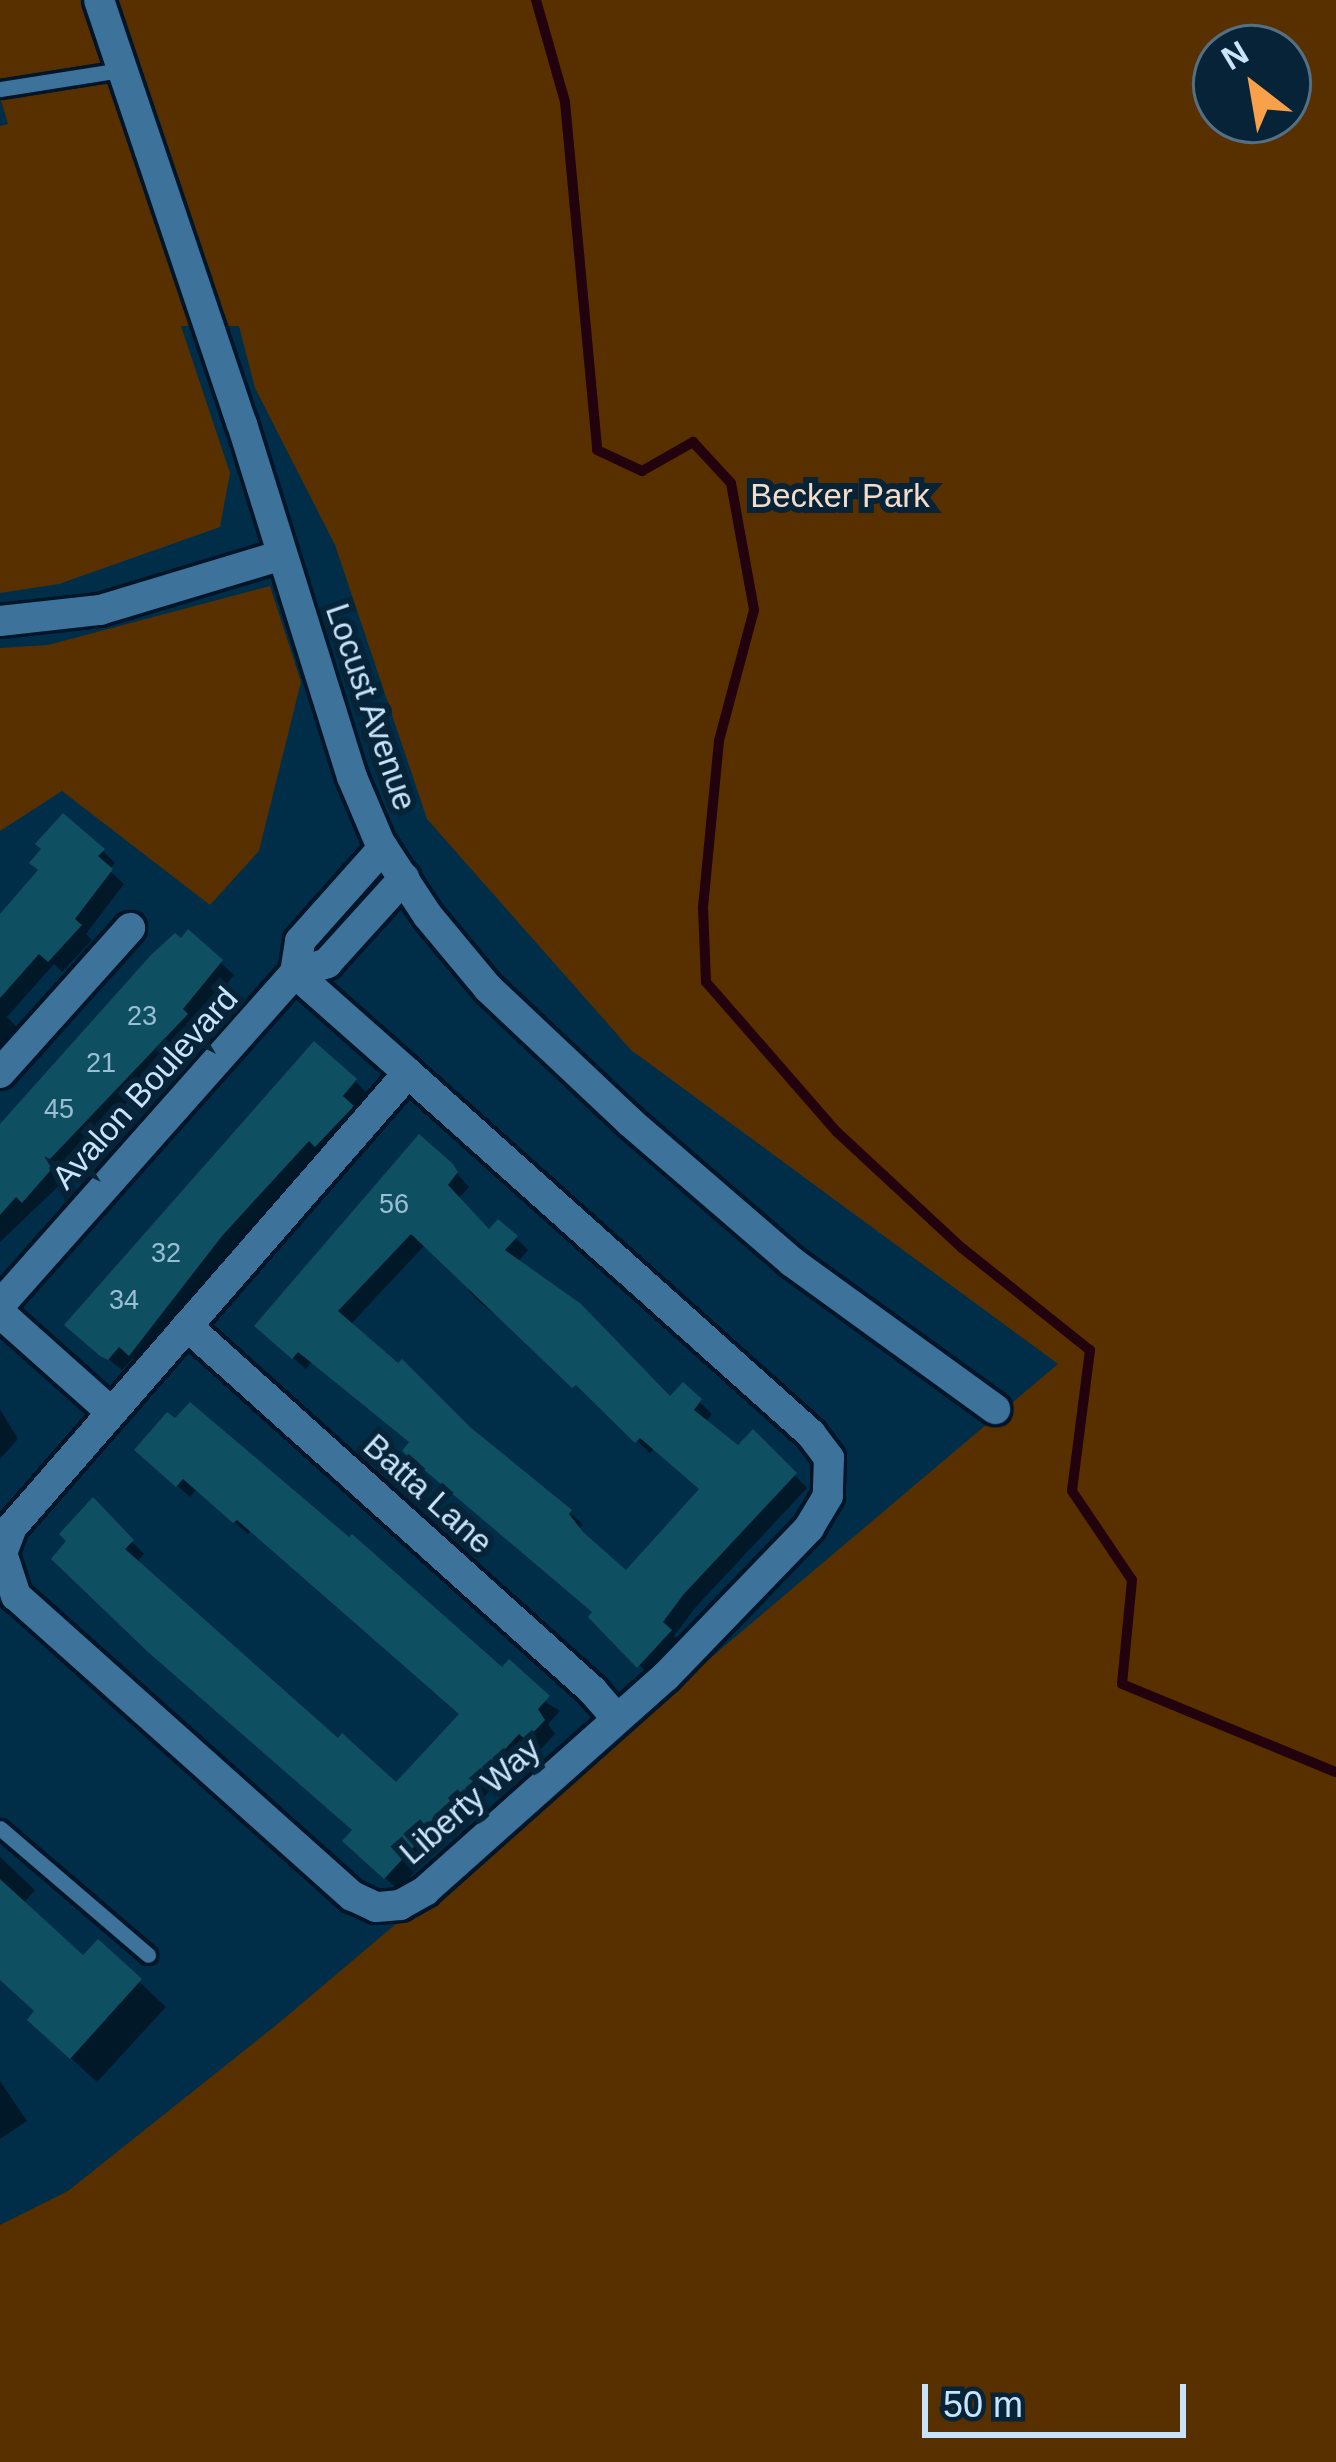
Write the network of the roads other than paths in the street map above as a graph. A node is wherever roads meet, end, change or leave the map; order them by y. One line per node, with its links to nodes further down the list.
1 (99, 0): 2 (street, Locust Avenue)
2 (121, 70): 3 (lane); 4 (street, Locust Avenue)
3 (0, 89)
4 (282, 555): 5 (street); 6 (street, Locust Avenue)
5 (0, 621)
6 (383, 848): 7 (street, Locust Avenue); 9 (street, Avalon Boulevard)
7 (404, 878): 9 (street, Avalon Boulevard); 14 (street, Locust Avenue)
8 (130, 928): 10 (street)
9 (296, 973): 11 (street, Liberty Way); 12 (street, Avalon Boulevard)
10 (0, 1073)
11 (409, 1073): 13 (street, Liberty Way); 16 (street, Liberty Way)
12 (0, 1309): 15 (street, Avalon Boulevard)
13 (187, 1326): 15 (street, Liberty Way); 16 (street, Batta Lane)
14 (994, 1409)
15 (111, 1412): 16 (street, Liberty Way)
16 (617, 1719)
17 (0, 1828): 18 (lane)
18 (148, 1955)

